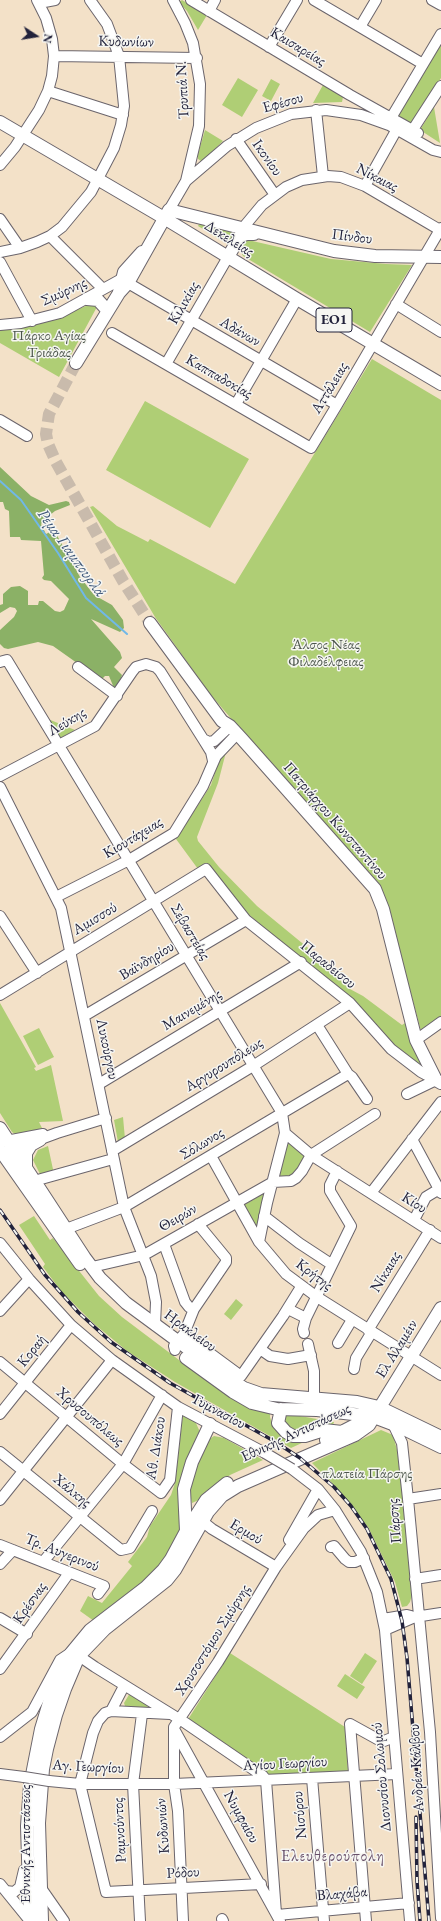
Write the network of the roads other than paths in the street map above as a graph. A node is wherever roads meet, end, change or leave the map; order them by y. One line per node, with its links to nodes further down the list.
1 (55, 0): 10 (street)
2 (90, 0): 17 (street)
3 (173, 0): 18 (street, Τρυπιά Ν.)
4 (191, 0): 12 (street, Καισαρείας)
5 (215, 0): 12 (street)
6 (297, 0): 15 (street)
7 (314, 0): 13 (street)
8 (376, 0): 13 (street)
9 (432, 0): 11 (street)
10 (38, 1): 16 (street)
11 (441, 5)
12 (209, 11): 15 (street, Καισαρείας)
13 (360, 28): 19 (street)
14 (441, 34): 19 (street)
15 (269, 47): 25 (street, Καισαρείας)
16 (54, 56): 17 (street, Κυδωνίων); 21 (street)
17 (119, 56): 18 (street, Κυδωνίων); 23 (street)
18 (197, 58): 33 (street, Τρυπιά Ν.)
19 (423, 64): 25 (street)
20 (441, 86): 26 (street)
21 (48, 91): 23 (street); 27 (street)
22 (316, 110): 25 (street, Εφέσου); 28 (street, Εφέσου); 31 (street)
23 (123, 115): 32 (street)
24 (0, 122): 27 (main road, Δεκελείας / ΕΟ1)
25 (393, 124): 26 (street, Εφέσου); 34 (street)
26 (411, 133): 29 (street, Εφέσου)
27 (23, 135): 30 (street); 32 (main road, Δεκελείας / ΕΟ1)
28 (236, 139): 33 (street, Εφέσου); 35 (street, Ικονίου)
29 (441, 151)
30 (0, 165)
31 (323, 176): 34 (street, Νίκαιας); 35 (street, Νίκαιας)
32 (98, 179): 36 (main road, Δεκελείας / ΕΟ1); 41 (street)
33 (186, 182): 36 (street, Εφέσου)
34 (365, 186): 39 (street, Νίκαιας)
35 (275, 195): 38 (street, Νίκαιας)
36 (167, 214): 38 (main road, Πίνδου); 43 (main road); 46 (main road, Δεκελείας / ΕΟ1)
37 (0, 219): 42 (street)
38 (242, 229): 40 (main road, Πίνδου)
39 (440, 229): 45 (street, Αττάλειας)
40 (262, 234): 45 (main road, Πίνδου); 46 (main road, Πίνδου)
41 (50, 236): 42 (street); 50 (street)
42 (20, 248): 44 (street)
43 (147, 248): 49 (main road); 49 (main road)
44 (0, 252)
45 (424, 256): 47 (main road, Πίνδου); 53 (street, Αττάλειας)
46 (228, 257): 52 (main road, Δεκελείας / ΕΟ1); 56 (street, Κιλικίας)
47 (441, 257)
48 (0, 262): 55 (street)
49 (125, 281): 50 (street, Σμύρνης); 54 (main road); 56 (street, Αδάνων)
50 (103, 289): 51 (street, Σμύρνης)
51 (87, 299): 54 (main road); 55 (street, Σμύρνης)
52 (297, 299): 60 (main road, Δεκελείας / ΕΟ1); 61 (street)
53 (396, 304): 58 (street); 60 (street, Αττάλειας)
54 (108, 311): 63 (main road)
55 (32, 321): 57 (street, Σμύρνης)
56 (191, 321): 61 (street, Αδάνων); 62 (street, Κιλικίας)
57 (0, 325)
58 (441, 332)
59 (112, 334): 62 (street, Καππαδοκίας)
60 (374, 343): 64 (main road, Δεκελείας / ΕΟ1); 66 (street, Αττάλειας)
61 (261, 361): 65 (street); 66 (street, Αδάνων)
62 (166, 364): 65 (street, Καππαδοκίας)
63 (79, 365)
64 (441, 384)
65 (236, 404): 69 (street, Καππαδοκίας)
66 (338, 405): 69 (street, Αττάλειας)
67 (0, 420): 68 (street)
68 (27, 436)
69 (311, 448)
70 (152, 622): 74 (main road, Πατριάρχου Κωνσταντίνου)
71 (3, 661): 76 (street, Σεβαστείας)
72 (78, 667): 73 (street)
73 (117, 696): 75 (street, Λεύκης); 76 (street, Λεύκης)
74 (233, 730): 75 (street); 77 (street, Κιουτάχειας); 97 (main road, Πατριάρχου Κωνσταντίνου)
75 (208, 740): 77 (street); 78 (street)
76 (58, 745): 79 (street, Λεύκης); 81 (street, Σεβαστείας)
77 (221, 749): 78 (street, Κιουτάχειας)
78 (213, 761): 81 (street, Κιουτάχειας)
79 (0, 776)
80 (0, 787): 83 (street, Λυκούργου)
81 (129, 860): 83 (street, Κιουτάχειας); 84 (street, Σεβαστείας)
82 (206, 869): 84 (street, Αμισσού); 86 (street, Παραδείσου)
83 (56, 897): 87 (street, Λυκούργου)
84 (154, 901): 87 (street, Αμισσού); 88 (street, Σεβαστείας)
85 (0, 916): 90 (street)
86 (246, 920): 88 (street, Βαϊνδηρίου); 89 (street, Παραδείσου)
87 (70, 952): 90 (street, Αμισσού); 94 (street, Λυκούργου)
88 (187, 955): 93 (street, Σεβαστείας); 94 (street, Βαϊνδηρίου)
89 (301, 962): 92 (street, Παραδείσου); 93 (street, Μαινεμένης)
90 (36, 973): 91 (street, Αμισσού)
91 (0, 995)
92 (350, 1003): 96 (street, Αργυρουπόλεως); 100 (street, Παραδείσου)
93 (220, 1011): 98 (street, Σεβαστείας); 101 (street, Μαινεμένης)
94 (84, 1016): 101 (street, Λυκούργου)
95 (441, 1022): 97 (street)
96 (317, 1025): 98 (street, Αργυρουπόλεως); 99 (street)
97 (416, 1040): 100 (main road, Πατριάρχου Κωνσταντίνου)
98 (253, 1066): 105 (street, Σεβαστείας); 114 (street, Αργυρουπόλεως)
99 (348, 1074): 103 (street); 105 (street, Σόλωνος)
100 (439, 1081): 102 (street)
101 (99, 1084): 107 (street, Λυκούργου)
102 (407, 1094)
103 (367, 1099)
104 (441, 1102): 111 (street)
105 (282, 1113): 110 (street, Σεβαστείας); 116 (street, Σόλωνος)
106 (375, 1114): 115 (street, Θειρών)
107 (106, 1118): 109 (street); 114 (street, Λυκούργου)
108 (0, 1128): 113 (main road, Ηρακλείου)
109 (57, 1132): 112 (street); 113 (street)
110 (285, 1133): 115 (street); 120 (street)
111 (412, 1139): 121 (street); 122 (street)
112 (40, 1140): 113 (street); 117 (main road)
113 (4, 1148): 117 (main road, Ηρακλείου); 150 (main road, Ηρακλείου)
114 (112, 1155): 119 (street, Αργυρουπόλεως); 124 (street, Λυκούργου)
115 (312, 1155): 118 (street); 120 (street, Θειρών)
116 (211, 1156): 123 (street, Κρήτης); 124 (street, Σόλωνος)
117 (26, 1170): 119 (main road, Ηρακλείου)
118 (337, 1171): 122 (street); 135 (street)
119 (34, 1181): 128 (main road, Ηρακλείου)
120 (273, 1182): 123 (street, Θειρών); 125 (street)
121 (440, 1190): 126 (street)
122 (371, 1193): 126 (street, Κίου)
123 (236, 1203): 127 (street, Θειρών); 131 (street, Κρήτης)
124 (124, 1207): 128 (street, Σόλωνος); 134 (street, Λυκούργου)
125 (264, 1216): 131 (street); 135 (street)
126 (414, 1220): 129 (street, Κίου)
127 (198, 1224): 133 (street, Θειρών); 142 (street)
128 (66, 1230): 136 (main road, Ηρακλείου)
129 (430, 1230): 130 (street, Κίου); 148 (street, Νίκαιας)
130 (441, 1238)
131 (259, 1242): 138 (street, Κρήτης)
132 (0, 1243): 137 (street, Γυμνασίου)
133 (164, 1244): 134 (street, Θειρών); 142 (street)
134 (144, 1255): 136 (street, Θειρών); 147 (street, Λυκούργου)
135 (331, 1264): 139 (street)
136 (92, 1267): 147 (main road, Ηρακλείου)
137 (29, 1279): 143 (street); 146 (street, Γυμνασίου)
138 (301, 1287): 139 (street, Κρήτης); 140 (street)
139 (317, 1297): 144 (street); 148 (street, Κρήτης)
140 (288, 1308): 144 (street); 153 (street)
141 (441, 1308): 155 (main road, Ελ Αλαμέιν)
142 (194, 1309): 150 (street)
143 (0, 1311)
144 (306, 1318): 149 (street)
145 (350, 1323): 151 (street)
146 (71, 1325): 156 (street, Γυμνασίου); 160 (street, Κοραή)
147 (155, 1325): 150 (main road, Ηρακλείου)
148 (369, 1332): 155 (street, Κρήτης); 158 (street, Νίκαιας)
149 (304, 1333)
150 (179, 1342): 153 (street); 162 (main road, Ηρακλείου); 164 (main road, Ηρακλείου)
151 (338, 1343)
152 (308, 1344): 154 (street)
153 (260, 1349): 154 (street)
154 (311, 1355): 162 (street)
155 (411, 1356): 159 (street, Κρήτης); 165 (main road, Ελ Αλαμέιν)
156 (112, 1360): 161 (street, Γυμνασίου); 167 (street)
157 (0, 1362): 160 (street, Χρυσουπόλεως)
158 (354, 1368)
159 (441, 1375)
160 (26, 1383): 166 (street, Κοραή); 167 (street, Χρυσουπόλεως)
161 (162, 1395): 163 (street, Γυμνασίου); 174 (street)
162 (314, 1399): 165 (main road, Ηρακλείου)
163 (178, 1407): 168 (street, Γυμνασίου); 177 (street, Αθ. Διάκου)
164 (281, 1409): 165 (main road, Ηρακλείου); 170 (main road)
165 (375, 1413): 169 (main road, Ηρακλείου); 170 (main road, Εθνικής Αντιστάσεως); 171 (main road, Ηρακλείου); 186 (main road, Εθνικής Αντιστάσεως)
166 (0, 1414)
167 (68, 1418): 174 (street, Χρυσουπόλεως); 175 (street)
168 (210, 1424): 176 (street, Γυμνασίου, bridge); 182 (main road)
169 (393, 1424): 172 (main road, Ηρακλείου); 179 (street, Πάρσης)
170 (342, 1432): 181 (main road, Εθνικής Αντιστάσεως)
171 (441, 1437)
172 (441, 1447)
173 (0, 1452): 175 (street, Χάλκης)
174 (123, 1464): 177 (street, Χρυσουπόλεως); 185 (street)
175 (24, 1471): 180 (street); 185 (street, Χάλκης)
176 (319, 1490): 183 (street, Γυμνασίου); 194 (street, Χρυσοστόμου Σμύρνης)
177 (161, 1493)
178 (441, 1494): 179 (street)
179 (408, 1499): 197 (street, Πάρσης)
180 (0, 1500)
181 (206, 1500): 182 (main road); 187 (main road, Εθνικής Αντιστάσεως)
182 (184, 1504): 187 (main road)
183 (335, 1510): 191 (street, Γυμνασίου); 194 (street, Χρυσοστόμου Σμύρνης)
184 (152, 1511): 185 (street, Χάλκης)
185 (80, 1517): 192 (street)
186 (202, 1521): 194 (street, Ερμού); 205 (main road, Εθνικής Αντιστάσεως)
187 (186, 1531): 205 (main road, Εθνικής Αντιστάσεως)
188 (0, 1545): 190 (street, Τρ. Αυγερινού)
189 (331, 1547): 191 (street)
190 (13, 1550): 192 (street, Τρ. Αυγερινού); 193 (street)
191 (364, 1558): 202 (street, Γυμνασίου)
192 (43, 1562): 195 (street, Τρ. Αυγερινού)
193 (0, 1564)
194 (276, 1567): 213 (street, Χρυσοστόμου Σμύρνης)
195 (69, 1573): 198 (street, Τρ. Αυγερινού); 204 (street, Κρέσνας)
196 (441, 1575): 197 (street)
197 (415, 1579): 200 (street, Πάρσης)
198 (98, 1594)
199 (441, 1613): 200 (street)
200 (417, 1617): 202 (street); 203 (street); 232 (street, Ανδρέα Κάλβου)
201 (0, 1618): 204 (street)
202 (383, 1619): 203 (street, Γυμνασίου)
203 (386, 1630): 216 (street, Διονυσίου Σολωμού)
204 (27, 1634): 208 (street, Κρέσνας)
205 (75, 1654): 206 (street); 207 (main road, Εθνικής Αντιστάσεως); 215 (street); 238 (main road, Εθνικής Αντιστάσεως)
206 (95, 1667): 207 (street); 209 (street)
207 (74, 1668): 229 (main road, Εθνικής Αντιστάσεως)
208 (0, 1670)
209 (124, 1686): 210 (street); 212 (street)
210 (111, 1711): 211 (street); 223 (street)
211 (142, 1714): 212 (street); 224 (street, Ραμνούντος)
212 (170, 1714): 213 (street)
213 (180, 1720): 214 (street, Χρυσοστόμου Σμύρνης); 221 (street)
214 (174, 1729): 222 (street, Νυμφαίου); 225 (street, Κυδωνιών)
215 (0, 1737)
216 (394, 1737): 218 (street, Διονυσίου Σολωμού); 219 (street)
217 (0, 1774): 223 (street, Αγ. Γεωργίου, bridge)
218 (397, 1774): 219 (street, Αγίου Γεωργίου); 233 (street, Διονυσίου Σολωμού)
219 (354, 1776): 220 (street, Αγίου Γεωργίου); 234 (street)
220 (312, 1778): 221 (street, Αγίου Γεωργίου); 236 (street, Νισύρου)
221 (266, 1780): 222 (street, Αγίου Γεωργίου); 235 (street)
222 (205, 1783): 225 (street, Αγίου Γεωργίου); 227 (street, Νυμφαίου)
223 (80, 1784): 224 (street, Αγ. Γεωργίου); 231 (street, Ρόδου)
224 (133, 1784): 225 (street, Αγ. Γεωργίου); 231 (street, Ραμνούντος)
225 (174, 1784): 230 (street, Κυδωνιών)
226 (24, 1870): 228 (street)
227 (261, 1884): 230 (street, Ρόδου); 235 (street, Νυμφαίου)
228 (3, 1887): 238 (street)
229 (41, 1888): 239 (main road, Εθνικής Αντιστάσεως); 240 (street)
230 (181, 1888): 231 (street, Ρόδου); 242 (street, Κυδωνιών)
231 (138, 1890): 241 (street, Ραμνούντος)
232 (440, 1901): 237 (street, Ανδρέα Κάλβου)
233 (409, 1903): 234 (street, Βλαχάβα); 244 (street, Διονυσίου Σολωμού)
234 (365, 1907): 236 (street, Βλαχάβα); 243 (street)
235 (278, 1916): 236 (street, Βλαχάβα)
236 (324, 1916)
237 (441, 1918)
238 (30, 1921)
239 (42, 1921)
240 (64, 1921)
241 (140, 1921)
242 (183, 1921)
243 (366, 1921)
244 (410, 1921)

